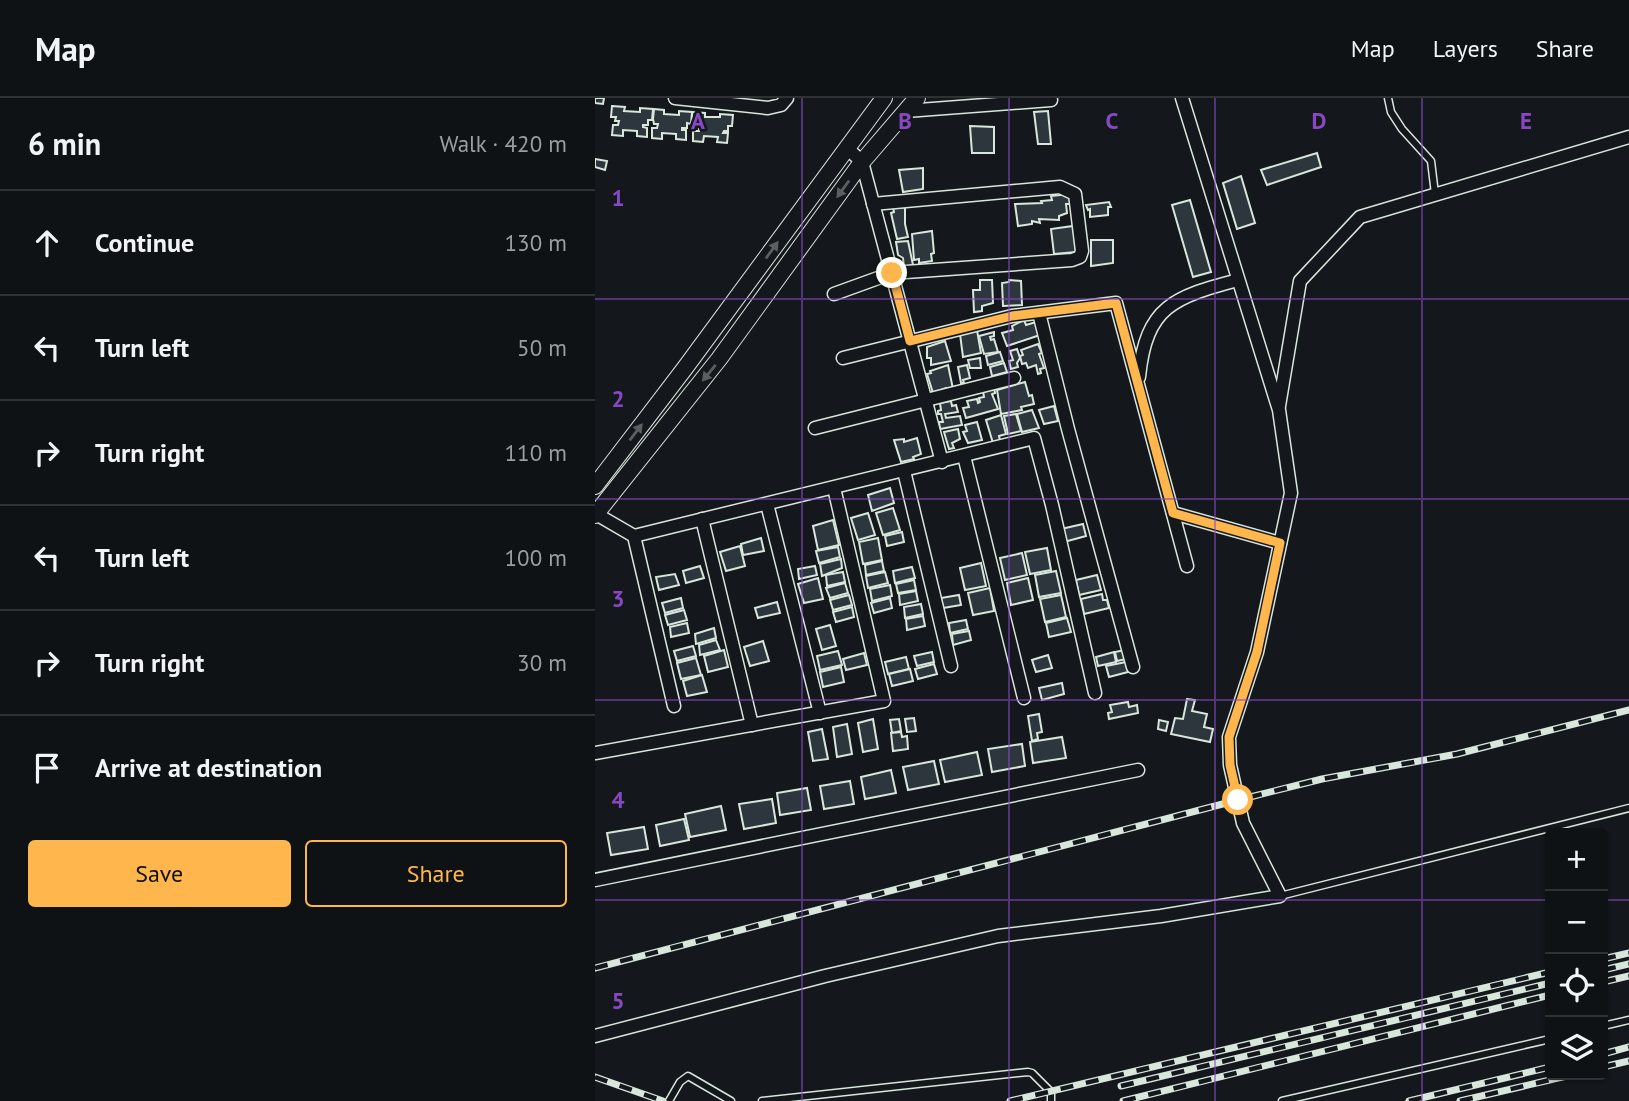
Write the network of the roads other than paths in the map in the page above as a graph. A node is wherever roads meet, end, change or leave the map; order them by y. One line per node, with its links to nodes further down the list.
1 (675, 98): 2 (street)
2 (787, 98)
3 (884, 98): 9 (street)
4 (1182, 98): 14 (street)
5 (1388, 98): 11 (lane)
6 (1051, 100): 7 (street)
7 (911, 104): 10 (street)
8 (1629, 137): 11 (street)
9 (847, 148): 10 (street); 27 (street, one-way to 9)
10 (862, 162): 12 (street); 29 (street, one-way to 29)
11 (1435, 194): 22 (street)
12 (873, 204): 13 (street); 13 (street)
13 (892, 273): 15 (street); 17 (street)
14 (1238, 280): 20 (street); 22 (street)
15 (834, 294)
16 (1039, 313): 17 (street); 20 (street); 38 (street)
17 (910, 341): 18 (street); 21 (street)
18 (843, 358)
19 (1014, 378): 21 (street)
20 (1139, 387): 31 (street)
21 (925, 400): 23 (street); 25 (street)
22 (1279, 410): 35 (street)
23 (815, 428)
24 (964, 456): 25 (street); 39 (street); 40 (street)
25 (942, 462): 26 (street)
26 (904, 471): 28 (street); 37 (street)
27 (595, 485): 29 (street)
28 (834, 488): 30 (street); 42 (street)
29 (610, 496): 32 (street)
30 (767, 504): 33 (street); 42 (street)
31 (1173, 513): 35 (street); 36 (street)
32 (595, 515): 34 (street)
33 (702, 519): 34 (street); 43 (street)
34 (634, 536): 41 (street)
35 (1280, 543): 48 (street)
36 (1187, 566)
37 (951, 666)
38 (1133, 667)
39 (1095, 693)
40 (1024, 698)
41 (674, 706)
42 (820, 713): 43 (street)
43 (752, 725): 44 (street)
44 (595, 753)
45 (1138, 770): 47 (street)
46 (1629, 808): 48 (lane)
47 (595, 880)
48 (1280, 896): 51 (street)
49 (1629, 1020): 50 (lane)
50 (1608, 1025)
51 (595, 1036)
52 (1545, 1040): 57 (lane)
53 (669, 1101): 54 (lane)
54 (730, 1101)
55 (762, 1101): 56 (lane)
56 (1051, 1101)
57 (1282, 1101)

